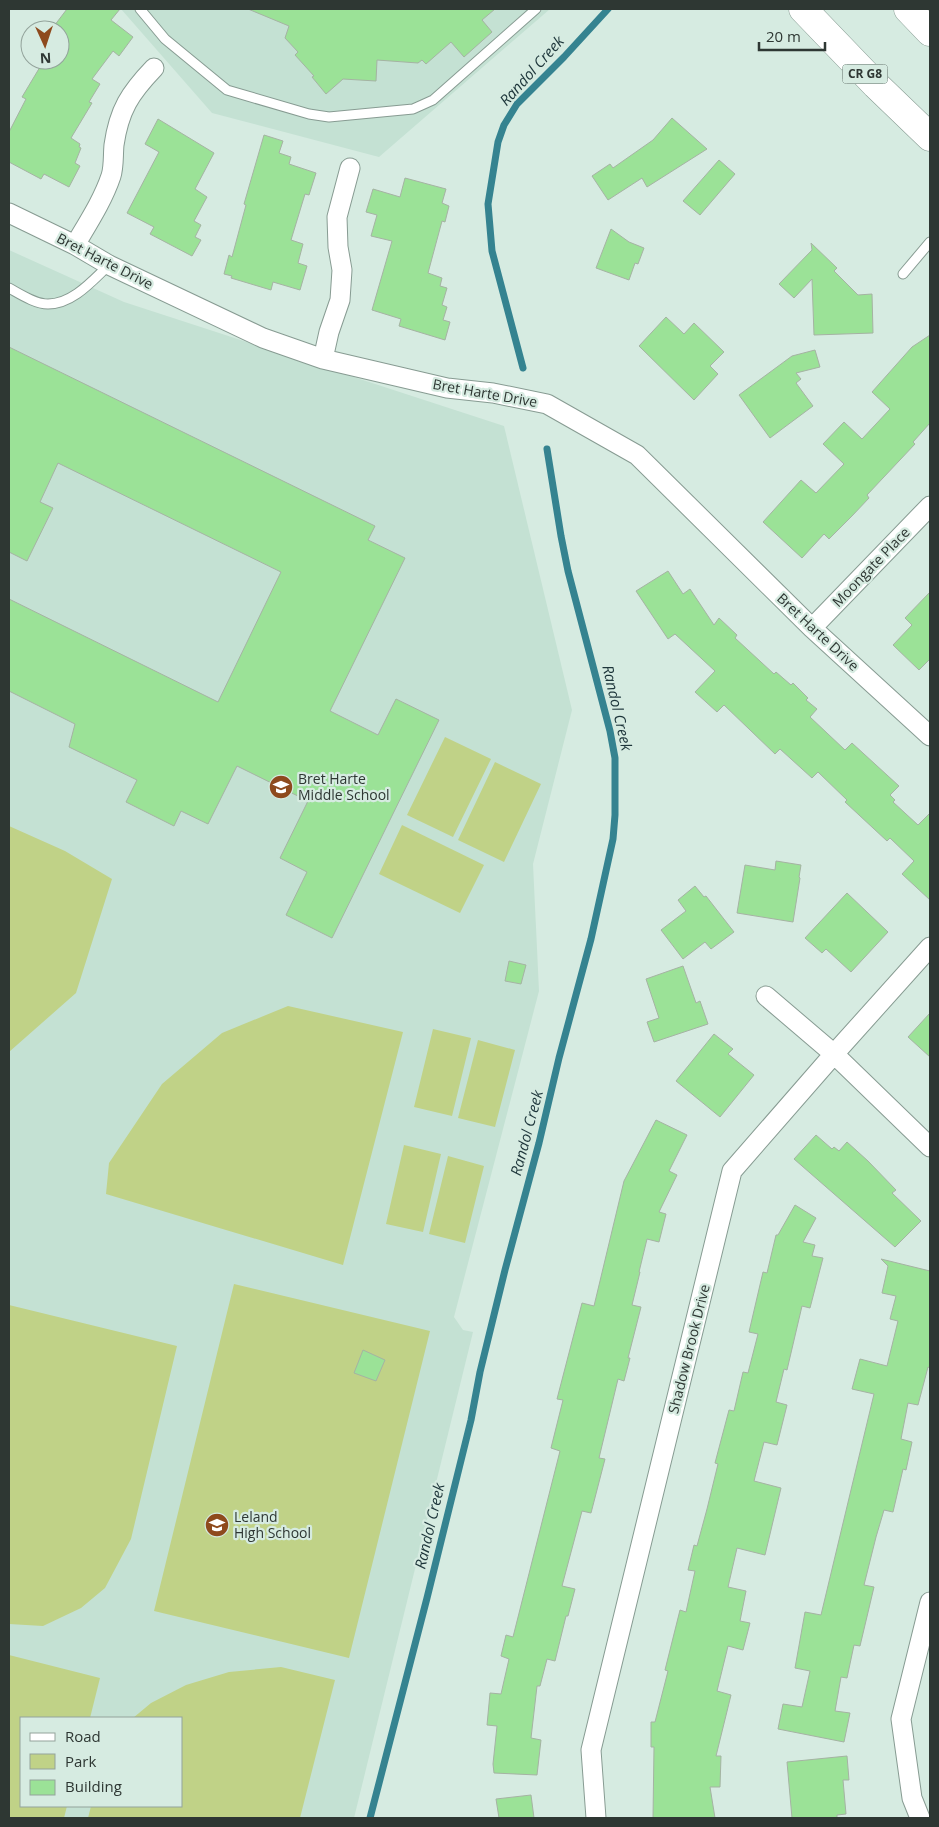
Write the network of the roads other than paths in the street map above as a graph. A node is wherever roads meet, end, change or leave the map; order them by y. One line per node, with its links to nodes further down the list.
1 (140, 9): 2 (lane)
2 (536, 9)
3 (804, 9): 7 (main road, CR G8)
4 (908, 9): 5 (main road)
5 (930, 32)
6 (154, 68): 11 (street)
7 (930, 137)
8 (350, 168): 15 (street)
9 (9, 213): 11 (street, Bret Harte Drive)
10 (930, 242): 13 (lane)
11 (75, 245): 12 (street, Bret Harte Drive)
12 (109, 265): 14 (lane); 15 (street, Bret Harte Drive)
13 (902, 274)
14 (9, 288)
15 (323, 359): 17 (street, Bret Harte Drive)
16 (930, 506): 17 (street, Moongate Place)
17 (812, 628): 18 (street, Bret Harte Drive)
18 (930, 736)
19 (930, 948): 21 (street, Shadow Brook Drive)
20 (766, 996): 21 (street)
21 (834, 1054): 22 (street); 24 (street, Shadow Brook Drive)
22 (930, 1147)
23 (930, 1602): 25 (street)
24 (596, 1818)
25 (920, 1818)

